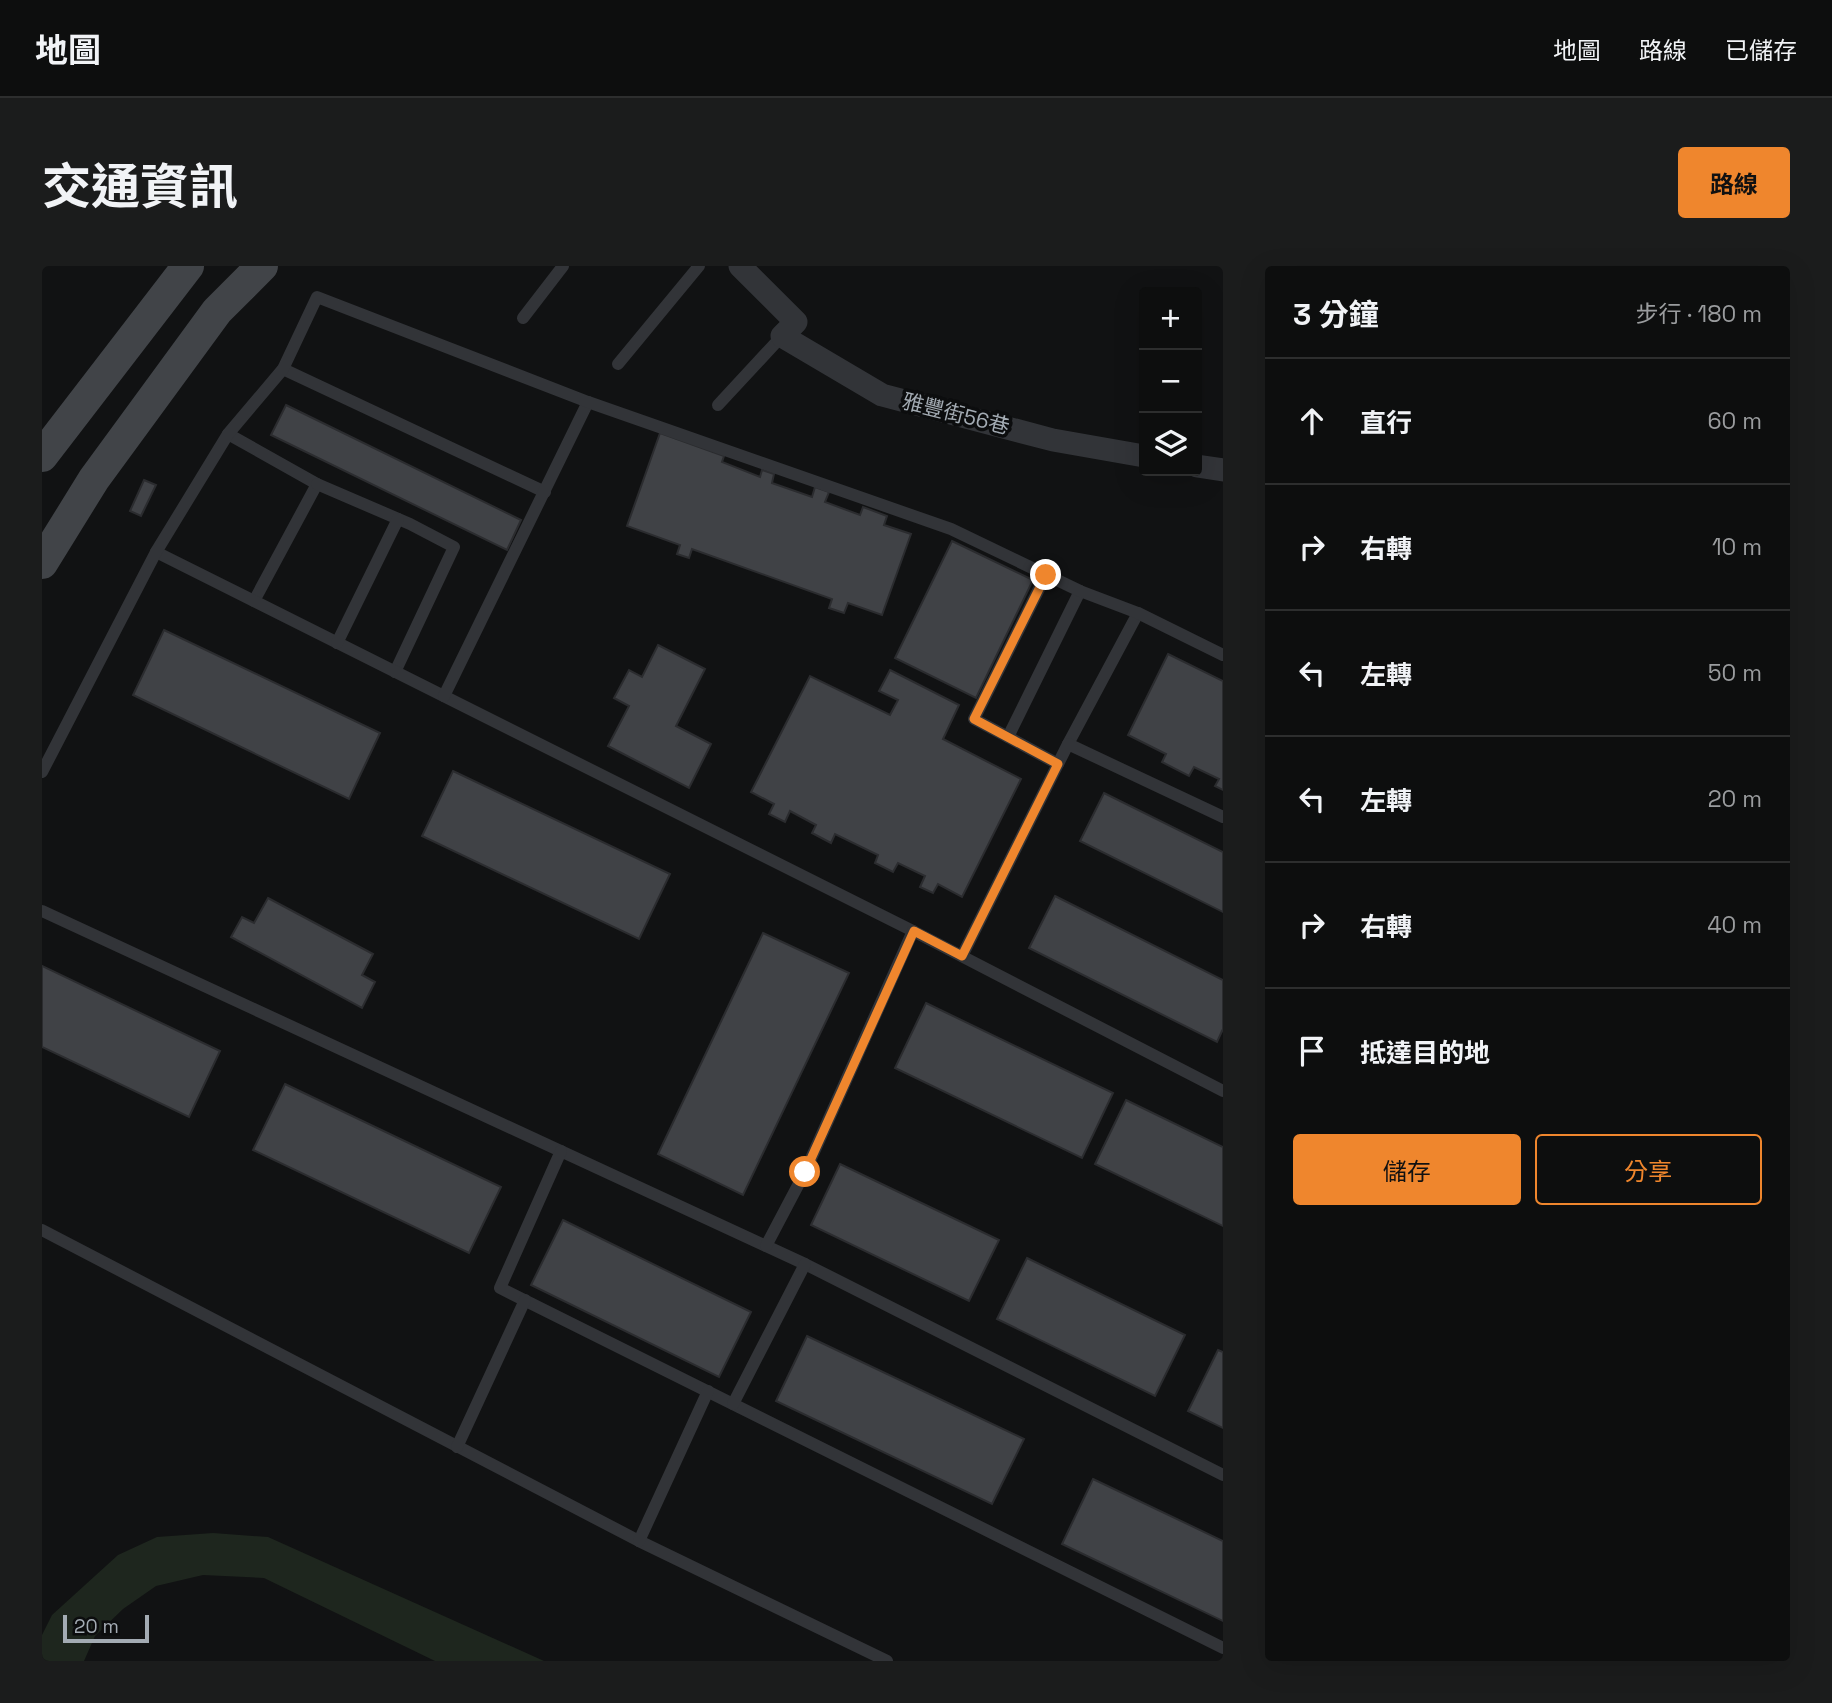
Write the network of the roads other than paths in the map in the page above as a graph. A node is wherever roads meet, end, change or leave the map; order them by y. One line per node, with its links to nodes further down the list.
1 (188, 266): 14 (main road)
2 (563, 266): 6 (lane)
3 (699, 266): 8 (lane)
4 (740, 266): 7 (street)
5 (257, 268): 21 (main road)
6 (523, 318)
7 (782, 336): 11 (lane); 13 (street, 雅豐街56巷)
8 (618, 364)
9 (283, 369): 10 (lane); 12 (lane); 18 (lane)
10 (588, 402): 18 (lane); 22 (lane)
11 (718, 405)
12 (228, 434): 17 (lane); 20 (lane)
13 (1139, 455)
14 (42, 456)
15 (1202, 467): 16 (street)
16 (1223, 470)
17 (317, 484): 19 (lane); 24 (lane)
18 (545, 492): 29 (lane)
19 (398, 519): 26 (lane); 28 (lane)
20 (156, 552): 24 (lane); 33 (lane)
21 (42, 564)
22 (1046, 575): 23 (lane); 30 (lane)
23 (1080, 592): 25 (lane); 30 (lane)
24 (254, 601): 26 (lane)
25 (1139, 613): 27 (lane); 31 (lane)
26 (337, 643): 28 (lane)
27 (1223, 655)
28 (396, 672): 29 (lane)
29 (444, 696): 36 (lane)
30 (1008, 737): 32 (lane)
31 (1068, 744): 32 (lane); 34 (lane)
32 (1058, 764): 37 (lane)
33 (42, 772)
34 (1223, 817)
35 (42, 911): 39 (lane)
36 (914, 931): 37 (lane); 41 (lane)
37 (962, 956): 38 (lane)
38 (1223, 1091)
39 (561, 1151): 41 (lane); 43 (lane)
40 (42, 1230): 46 (lane)
41 (766, 1246): 42 (lane)
42 (805, 1264): 45 (lane); 47 (lane)
43 (525, 1300): 44 (lane); 46 (lane)
44 (708, 1391): 45 (lane); 48 (lane)
45 (733, 1404): 49 (lane)
46 (457, 1447): 48 (lane)
47 (1223, 1475)
48 (639, 1541): 50 (lane)
49 (1223, 1648)
50 (887, 1661)

